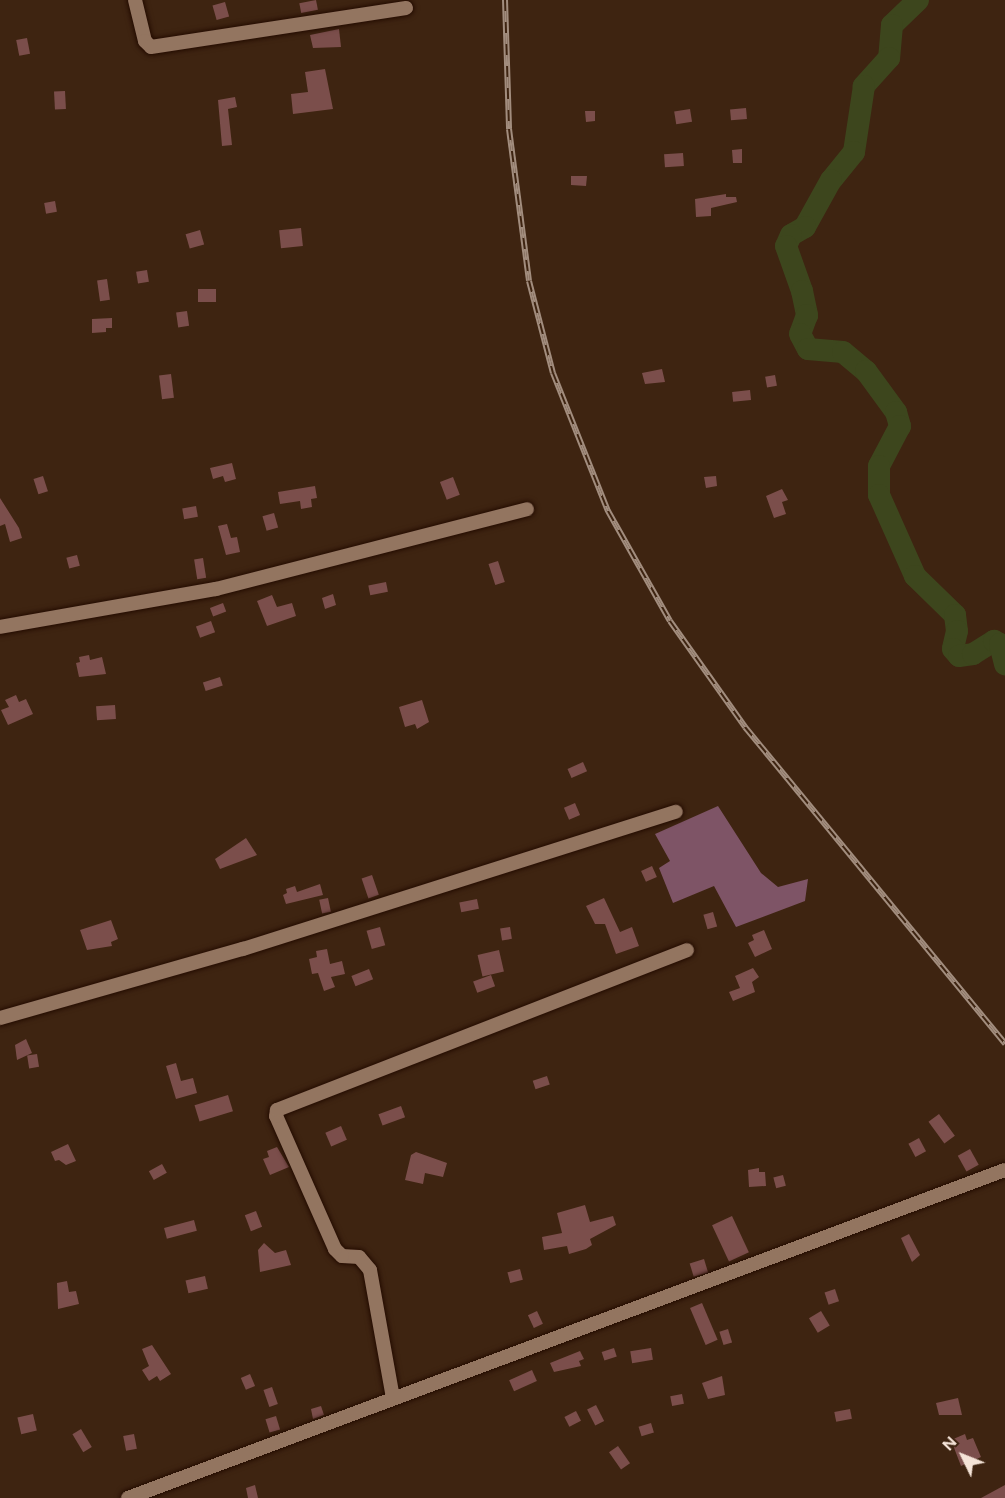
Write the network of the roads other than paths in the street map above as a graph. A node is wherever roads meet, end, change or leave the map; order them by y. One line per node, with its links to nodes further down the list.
1 (135, 0): 2 (street)
2 (406, 8)
3 (527, 509): 4 (street)
4 (0, 627)
5 (676, 812): 7 (street)
6 (687, 950): 9 (street)
7 (0, 1018)
8 (1005, 1170): 9 (street)
9 (393, 1398): 10 (street)
10 (128, 1498)

